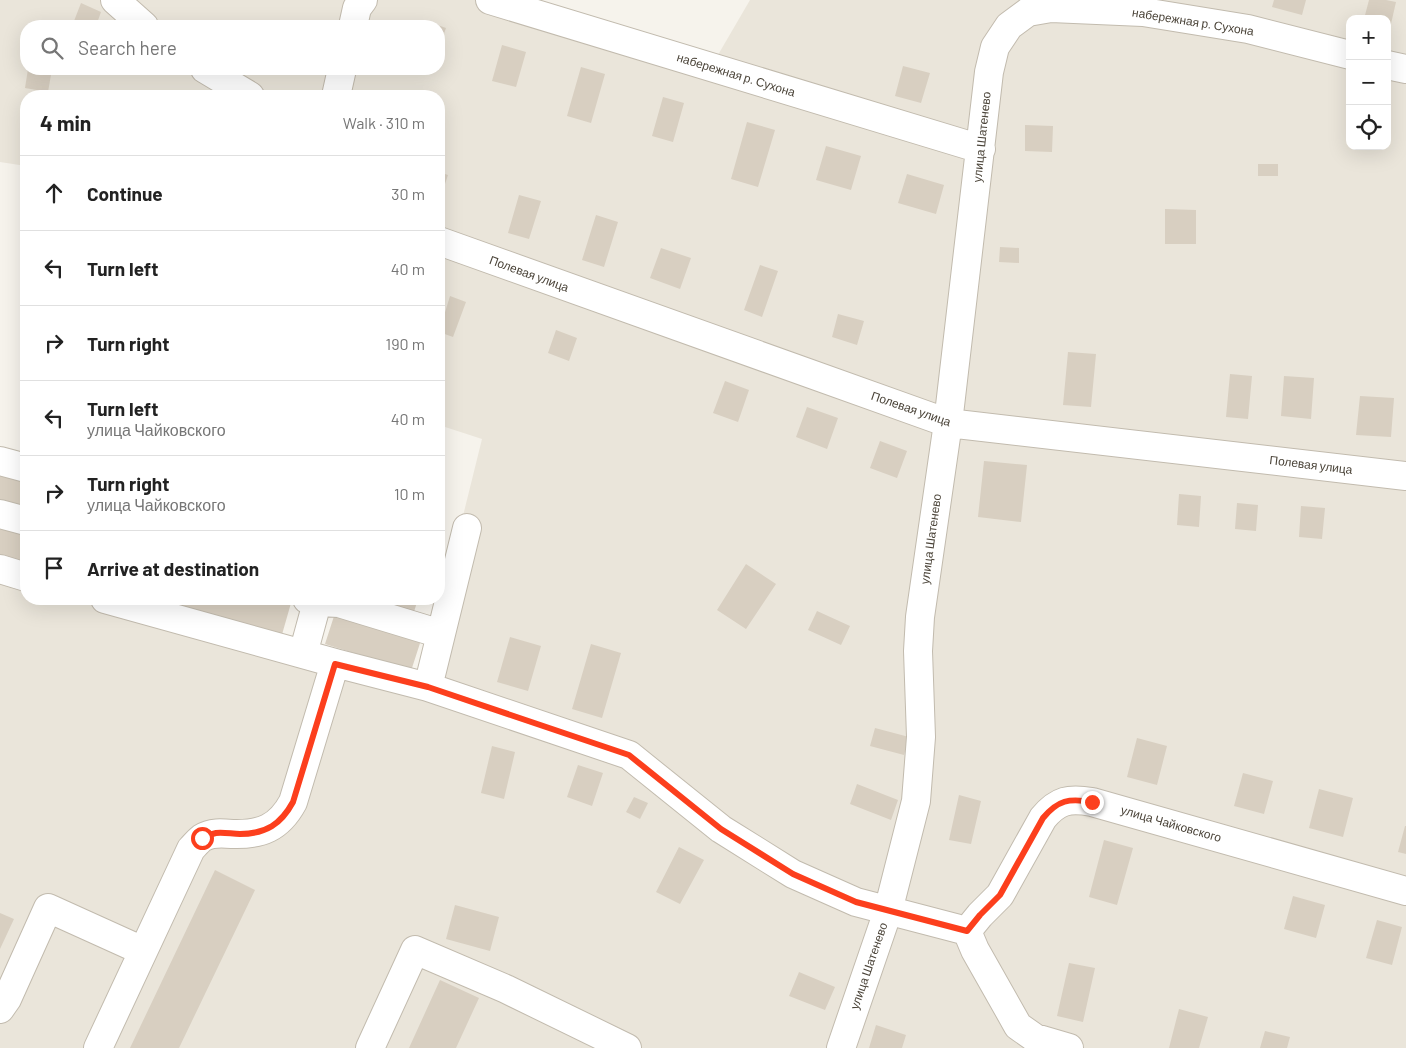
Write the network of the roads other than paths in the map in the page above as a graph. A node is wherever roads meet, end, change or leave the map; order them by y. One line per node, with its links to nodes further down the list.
1 (115, 0): 4 (street)
2 (363, 0): 5 (street)
3 (490, 0): 14 (street, набережная р. Сухона)
4 (137, 20)
5 (355, 20)
6 (1008, 26): 7 (street, набережная р. Сухона); 14 (street, улица Шатенево)
7 (1346, 54)
8 (1391, 66): 9 (street)
9 (1406, 69)
10 (215, 75): 12 (street)
11 (341, 75): 13 (street)
12 (240, 90)
13 (337, 90)
14 (981, 149): 16 (street, улица Шатенево)
15 (445, 244): 16 (street, Полевая улица)
16 (948, 424): 19 (street, Полевая улица); 33 (street, улица Шатенево)
17 (0, 462): 18 (street)
18 (20, 467)
19 (1406, 476)
20 (0, 514): 21 (street)
21 (20, 519)
22 (467, 528): 28 (street)
23 (0, 569): 24 (street)
24 (20, 575)
25 (127, 605): 29 (street)
26 (313, 605): 29 (street)
27 (346, 605): 28 (street)
28 (441, 634): 31 (street)
29 (303, 654): 30 (street)
30 (335, 664): 31 (street); 35 (street)
31 (428, 687): 33 (street)
32 (1406, 891): 34 (street, улица Чайковского)
33 (888, 911): 34 (street); 40 (street, улица Шатенево)
34 (967, 931): 41 (street)
35 (143, 951): 36 (street); 37 (street)
36 (0, 1009)
37 (98, 1048)
38 (370, 1048): 39 (street)
39 (628, 1048)
40 (841, 1048)
41 (1069, 1048)

